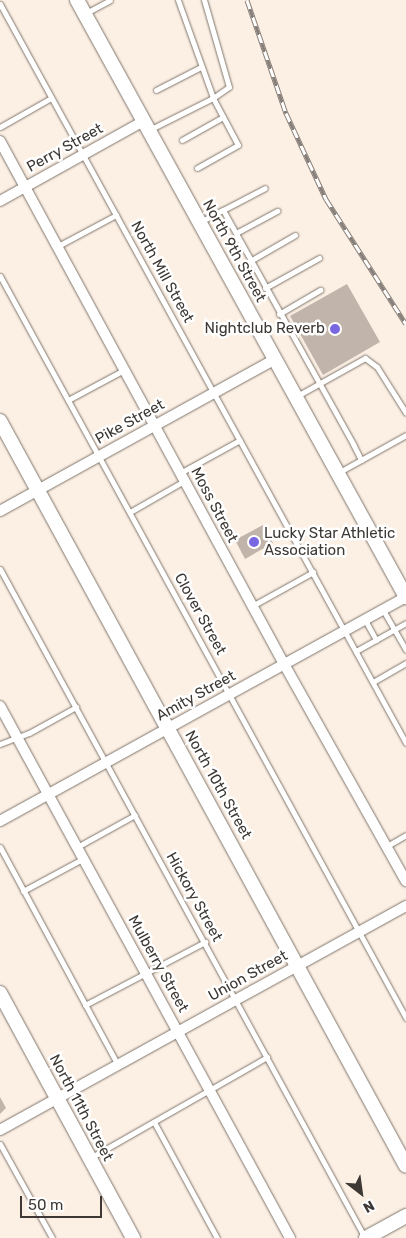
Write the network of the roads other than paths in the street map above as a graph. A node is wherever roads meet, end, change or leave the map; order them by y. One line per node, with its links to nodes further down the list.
1 (77, 0): 6 (street, North 9th Street)
2 (110, 0): 6 (lane)
3 (178, 0): 7 (lane)
4 (204, 0): 10 (lane)
5 (0, 4): 9 (lane, North Mill Street)
6 (85, 13): 12 (street, North 9th Street)
7 (201, 67): 8 (lane); 10 (lane)
8 (156, 90)
9 (52, 98): 13 (lane); 16 (lane, North Mill Street)
10 (213, 98): 11 (lane); 12 (lane)
11 (223, 117): 14 (lane); 17 (lane)
12 (147, 126): 16 (street, Perry Street); 24 (street, North 9th Street)
13 (0, 127)
14 (182, 140)
15 (0, 141): 18 (street, Moss Street)
16 (83, 155): 18 (street, Perry Street); 23 (lane, North Mill Street)
17 (197, 168)
18 (25, 187): 20 (street, Perry Street); 27 (street, Moss Street)
19 (265, 188): 21 (lane)
20 (0, 201)
21 (222, 210): 24 (lane); 25 (lane)
22 (277, 211): 25 (lane)
23 (116, 215): 27 (lane); 37 (lane, North Mill Street)
24 (200, 222): 34 (street, North 9th Street)
25 (236, 234): 29 (lane)
26 (296, 235): 29 (lane)
27 (58, 246): 35 (street, Moss Street)
28 (319, 258): 31 (lane)
29 (250, 261): 31 (lane)
30 (0, 276): 39 (lane, Clover Street)
31 (265, 288): 33 (lane)
32 (320, 290): 33 (lane)
33 (279, 314): 36 (lane)
34 (275, 359): 37 (street, Pike Street); 38 (street, North 9th Street)
35 (124, 369): 39 (lane); 42 (street, Moss Street)
36 (318, 384): 38 (lane); 40 (lane); 46 (lane)
37 (214, 393): 42 (street, Pike Street); 44 (lane, North Mill Street)
38 (296, 397): 47 (street, North 9th Street)
39 (68, 400): 45 (lane, Clover Street)
40 (406, 413)
41 (0, 421): 49 (street, North 10th Street)
42 (155, 426): 45 (street, Pike Street); 48 (street, Moss Street)
43 (406, 435): 46 (lane)
44 (240, 440): 48 (lane); 53 (lane, North Mill Street)
45 (99, 456): 49 (street, Pike Street); 51 (lane, Clover Street)
46 (361, 460): 47 (lane)
47 (338, 473): 55 (street, North 9th Street)
48 (182, 477): 51 (lane); 56 (street, Moss Street)
49 (38, 490): 50 (street, Pike Street); 71 (street, North 10th Street)
50 (0, 511)
51 (130, 512): 68 (lane, Clover Street)
52 (0, 569): 54 (lane, Hickory Street)
53 (313, 572): 56 (lane); 61 (lane, North Mill Street)
54 (2, 579): 70 (lane, Hickory Street)
55 (406, 597): 57 (street, Amity Street)
56 (252, 606): 66 (street, Moss Street)
57 (383, 610): 58 (street, Amity Street); 60 (lane)
58 (365, 620): 61 (street, Amity Street); 62 (lane)
59 (406, 623): 60 (lane)
60 (394, 630): 62 (lane); 63 (lane)
61 (345, 631): 64 (lane, North Mill Street); 66 (street, Amity Street)
62 (376, 640): 64 (lane)
63 (406, 650)
64 (356, 652): 67 (lane, North Mill Street)
65 (406, 663): 67 (lane)
66 (284, 664): 68 (street, Amity Street); 80 (street, Moss Street)
67 (373, 682): 73 (lane, North Mill Street)
68 (230, 694): 71 (street, Amity Street); 87 (lane, Clover Street)
69 (0, 706): 72 (street, Mulberry Street)
70 (76, 707): 72 (lane); 75 (lane, Hickory Street)
71 (169, 728): 75 (street, Amity Street); 89 (street, North 10th Street)
72 (17, 737): 74 (lane); 76 (street, Mulberry Street)
73 (406, 743)
74 (0, 744)
75 (106, 762): 76 (street, Amity Street); 77 (lane, Hickory Street)
76 (49, 794): 78 (street, Amity Street); 82 (street, Mulberry Street)
77 (135, 815): 82 (lane); 88 (lane, Hickory Street)
78 (0, 821)
79 (406, 836): 80 (lane)
80 (387, 846): 84 (street, Moss Street)
81 (0, 847): 85 (lane)
82 (77, 847): 83 (street, Mulberry Street)
83 (84, 858): 85 (lane); 90 (street, Mulberry Street)
84 (406, 881)
85 (23, 891): 93 (lane)
86 (406, 906): 87 (street, Union Street)
87 (360, 932): 89 (street, Union Street); 94 (lane, Clover Street)
88 (204, 942): 90 (lane); 92 (lane, Hickory Street)
89 (298, 966): 92 (street, Union Street); 104 (street, North 10th Street)
90 (146, 973): 93 (lane); 95 (street, Mulberry Street)
91 (0, 993): 99 (street, North 11th Street)
92 (236, 1000): 95 (street, Union Street); 96 (lane, Hickory Street)
93 (85, 1006): 97 (lane)
94 (406, 1018)
95 (178, 1032): 97 (street, Union Street); 98 (street, Mulberry Street)
96 (268, 1057): 98 (lane); 110 (lane, Hickory Street)
97 (118, 1065): 99 (street, Union Street)
98 (210, 1092): 100 (lane); 109 (street, Mulberry Street)
99 (57, 1098): 101 (street, Union Street); 103 (street, North 11th Street)
100 (154, 1122): 103 (lane); 108 (lane)
101 (0, 1130)
102 (0, 1144): 106 (lane)
103 (90, 1158): 107 (street, North 11th Street)
104 (406, 1166)
105 (406, 1216): 110 (street)
106 (52, 1238)
107 (133, 1238)
108 (217, 1238)
109 (290, 1238)
110 (366, 1238)

